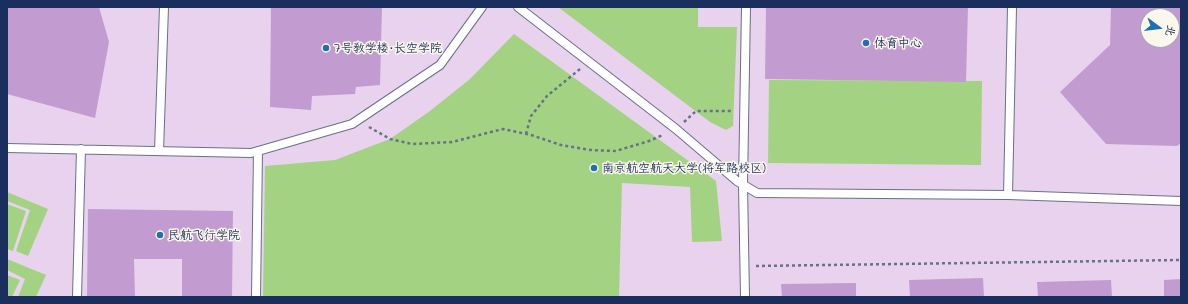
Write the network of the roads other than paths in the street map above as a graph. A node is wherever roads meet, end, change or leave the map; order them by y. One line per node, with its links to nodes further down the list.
1 (164, 7): 8 (lane)
2 (482, 7): 9 (lane)
3 (518, 7): 10 (lane)
4 (746, 7): 10 (lane)
5 (1012, 7): 11 (lane)
6 (7, 148): 7 (lane)
7 (81, 149): 8 (lane); 13 (lane)
8 (159, 151): 9 (lane)
9 (258, 151): 14 (lane)
10 (743, 185): 11 (lane); 15 (lane)
11 (1008, 195): 12 (lane)
12 (1181, 201)
13 (78, 297)
14 (256, 297)
15 (745, 297)

